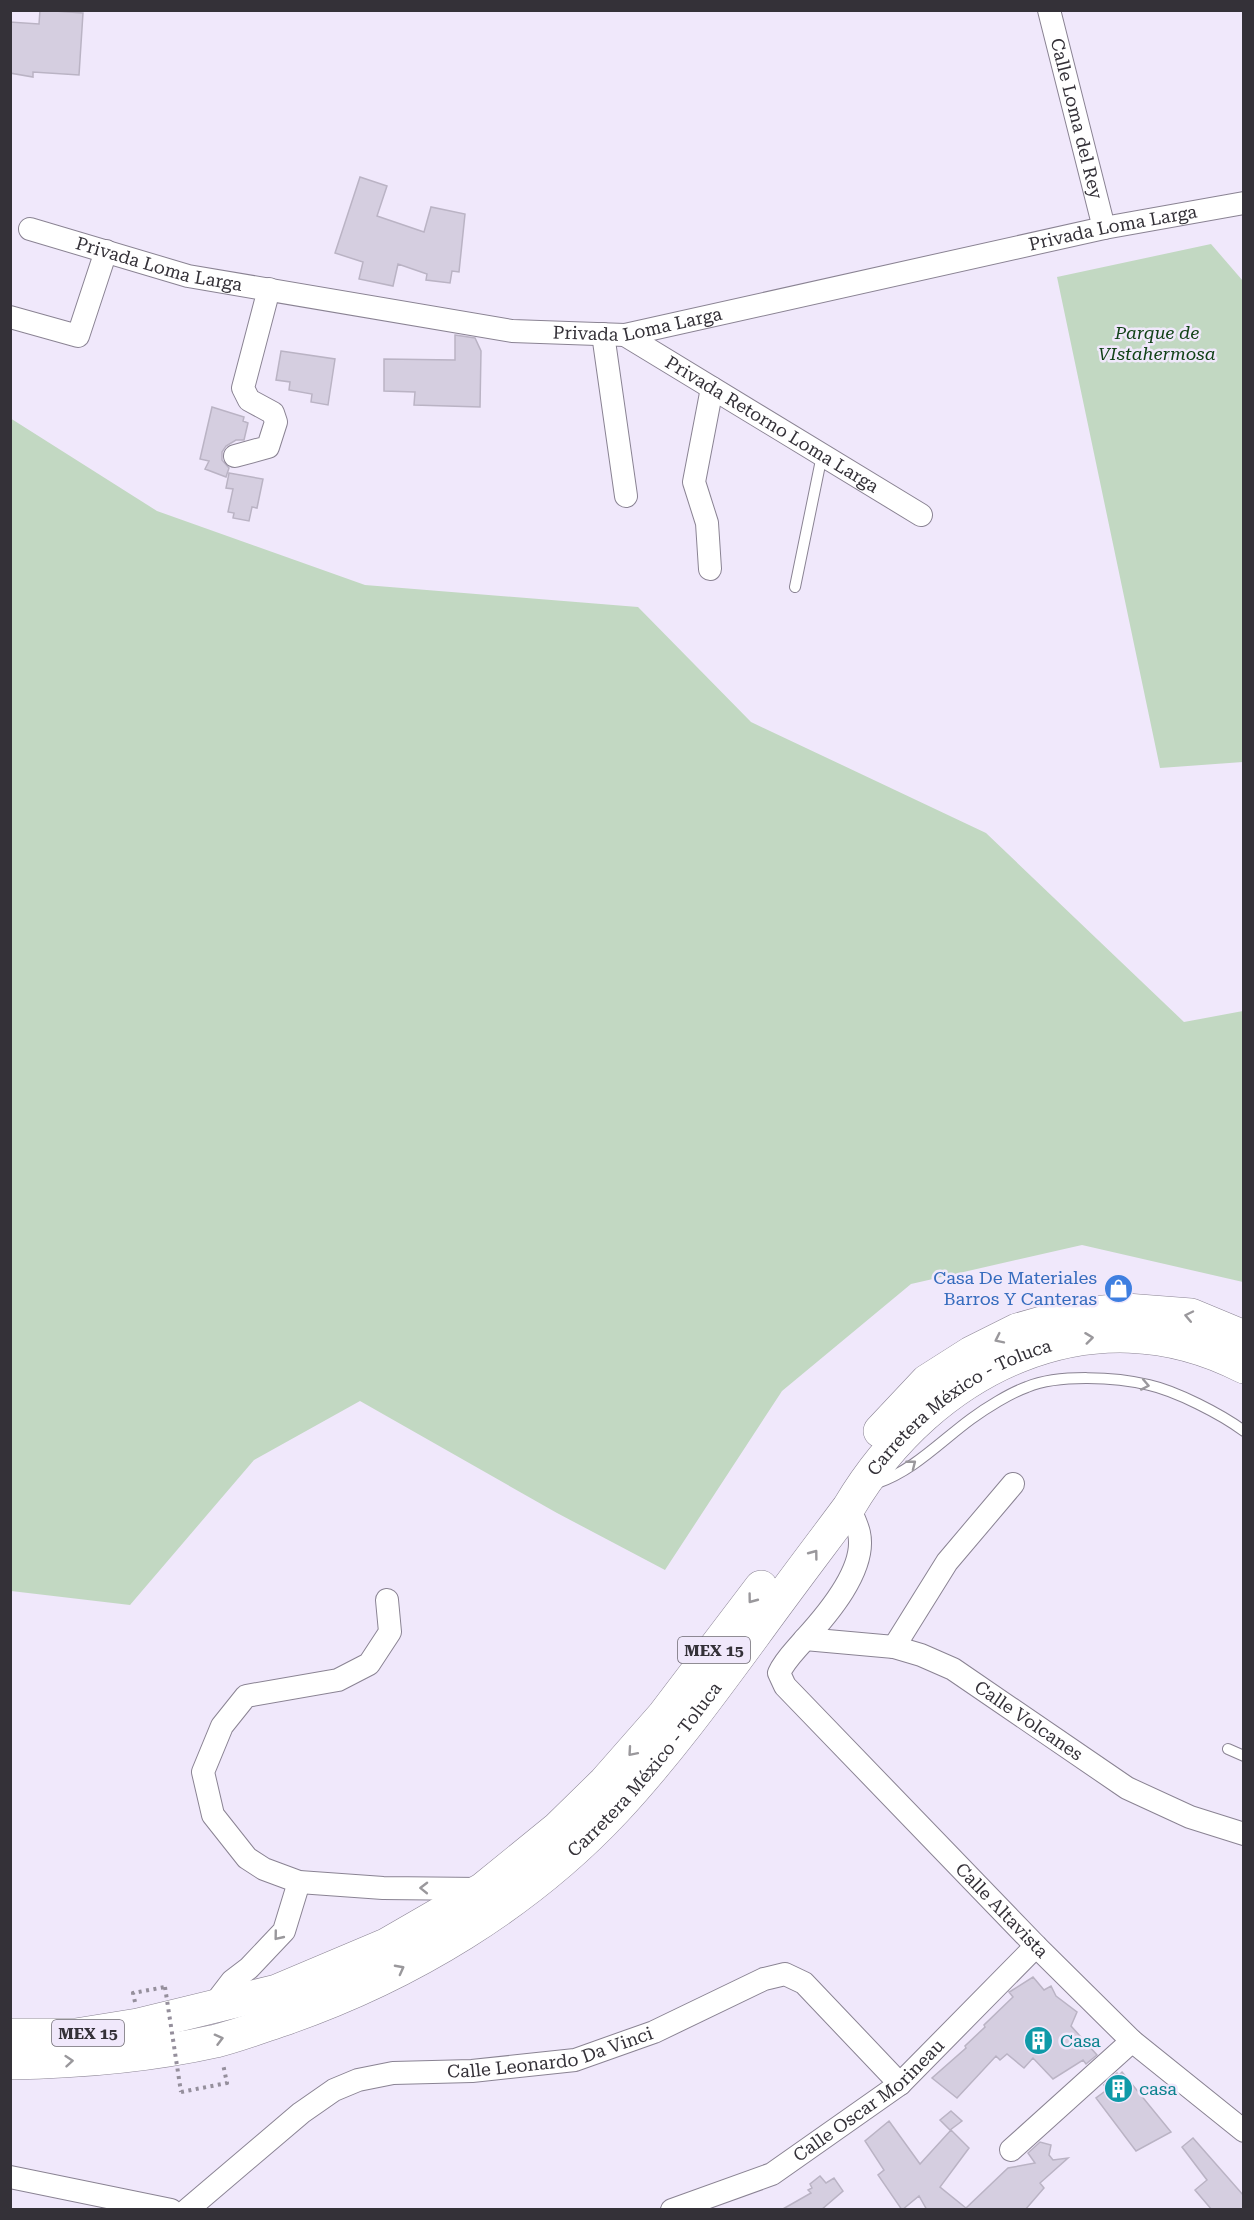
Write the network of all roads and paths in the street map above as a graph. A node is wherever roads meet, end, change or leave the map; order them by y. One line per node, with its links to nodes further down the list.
1 (1049, 10): 3 (street, Calle Loma del Rey)
2 (1244, 203): 3 (street, Privada Loma Larga)
3 (1104, 228): 8 (street, Privada Loma Larga)
4 (30, 229): 5 (street, Privada Loma Larga)
5 (106, 251): 6 (street, Privada Loma Larga); 7 (street)
6 (269, 289): 8 (street, Privada Loma Larga); 11 (street)
7 (10, 317)
8 (614, 335): 9 (street, Privada Retorno Loma Larga); 12 (street)
9 (712, 388): 10 (street, Privada Retorno Loma Larga); 14 (street)
10 (822, 455): 13 (street, Privada Retorno Loma Larga); 15 (lane)
11 (235, 456)
12 (626, 496)
13 (921, 515)
14 (710, 569)
15 (795, 587)
16 (1244, 1337): 28 (main road, Carretera México - Toluca / MEX 15, one-way to 28)
17 (1244, 1367): 20 (main road, Carretera México - Toluca / MEX 15, one-way to 17)
18 (1244, 1431): 20 (lane, one-way to 18)
19 (1013, 1484): 23 (street)
20 (854, 1498): 22 (street); 34 (main road, Carretera México - Toluca / MEX 15, one-way to 20)
21 (387, 1600): 27 (street)
22 (805, 1639): 23 (street, Calle Volcanes); 29 (street, Calle Altavista)
23 (894, 1647): 26 (street, Calle Volcanes)
24 (1228, 1749): 25 (lane)
25 (1244, 1755)
26 (1244, 1834)
27 (299, 1882): 28 (street, one-way to 27); 31 (street, one-way to 31)
28 (483, 1889): 31 (main road, Carretera México - Toluca / MEX 15)
29 (1036, 1946): 33 (street, Calle Altavista); 36 (street, Calle Oscar Morineau)
30 (133, 1993): 35 (path, bridge)
31 (212, 2007): 32 (main road, Carretera México - Toluca / MEX 15)
32 (10, 2035)
33 (1132, 2041): 37 (street, Calle Altavista); 38 (street)
34 (10, 2063)
35 (227, 2083)
36 (900, 2084): 42 (street, Calle Leonardo Da Vinci); 43 (street, Calle Oscar Morineau)
37 (1244, 2131)
38 (1011, 2150)
39 (10, 2177): 40 (street)
40 (148, 2207): 41 (street)
41 (171, 2210)
42 (187, 2210)
43 (672, 2210)

